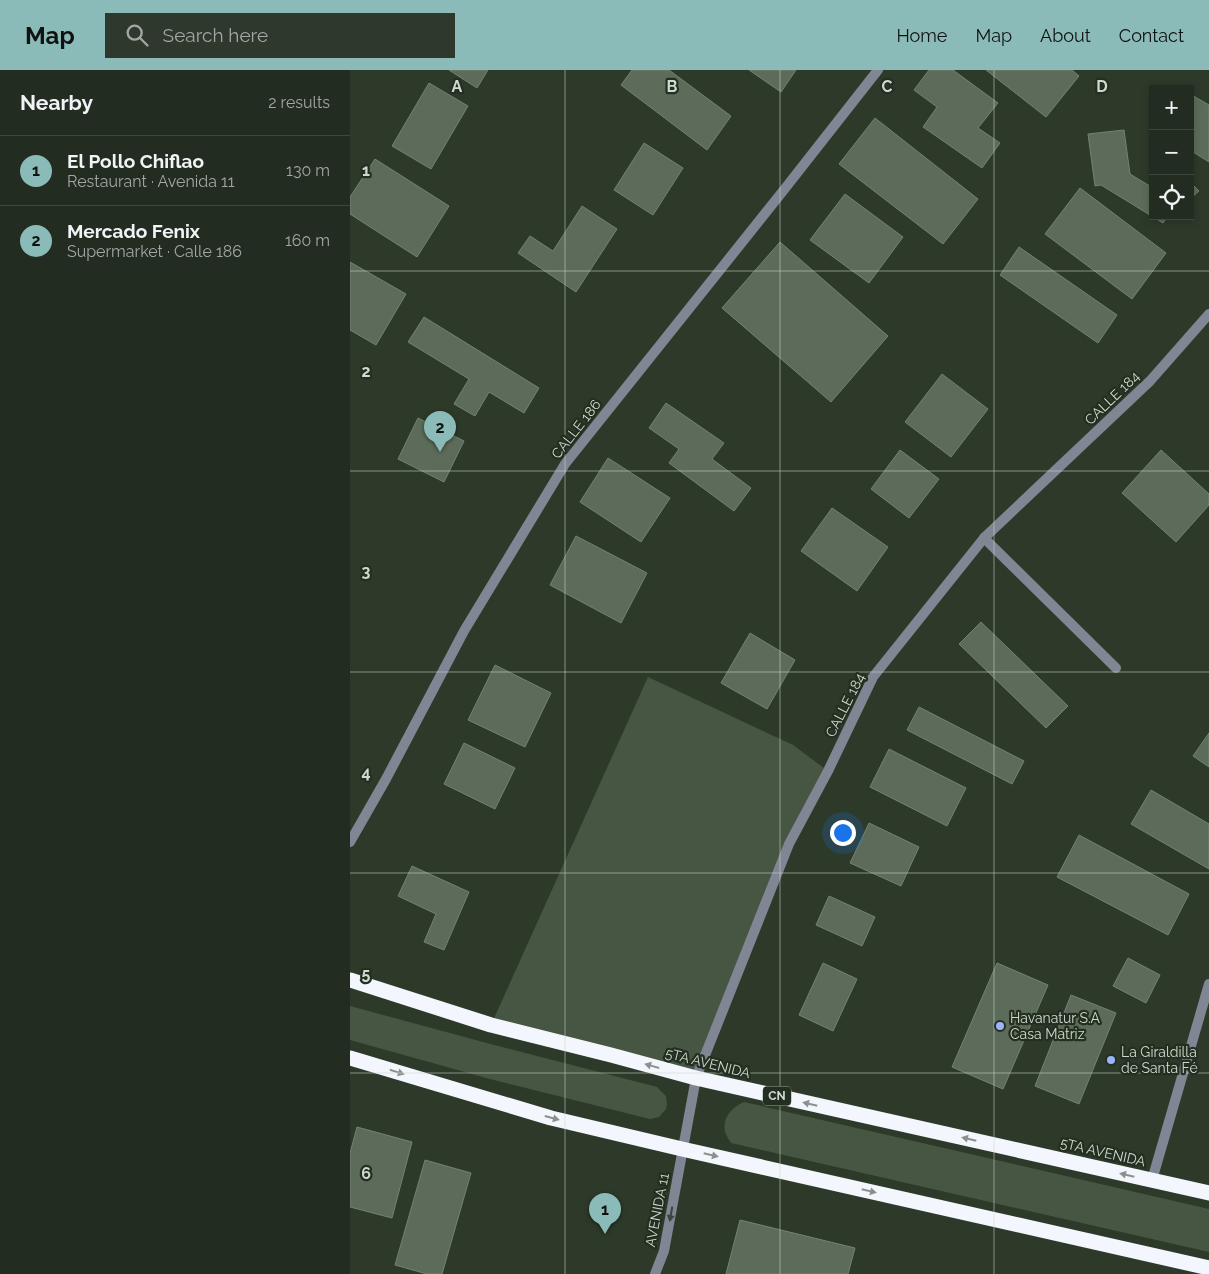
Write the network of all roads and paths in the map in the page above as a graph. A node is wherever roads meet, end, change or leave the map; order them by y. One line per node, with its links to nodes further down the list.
1 (878, 70): 5 (street, CALLE 186)
2 (1209, 314): 3 (street, CALLE 184)
3 (984, 538): 4 (street); 9 (street, CALLE 184)
4 (1116, 668)
5 (350, 842)
6 (350, 980): 9 (highway, 5TA AVENIDA / CN, one-way to 6)
7 (1209, 984): 11 (street)
8 (350, 1058): 10 (highway, one-way to 10)
9 (696, 1078): 10 (street, CALLE 184); 11 (highway, 5TA AVENIDA / CN, one-way to 9)
10 (682, 1149): 13 (highway, one-way to 13); 14 (street, AVENIDA 11, one-way to 14)
11 (1152, 1180): 12 (highway, 5TA AVENIDA / CN)
12 (1209, 1193)
13 (1209, 1268)
14 (655, 1274)

